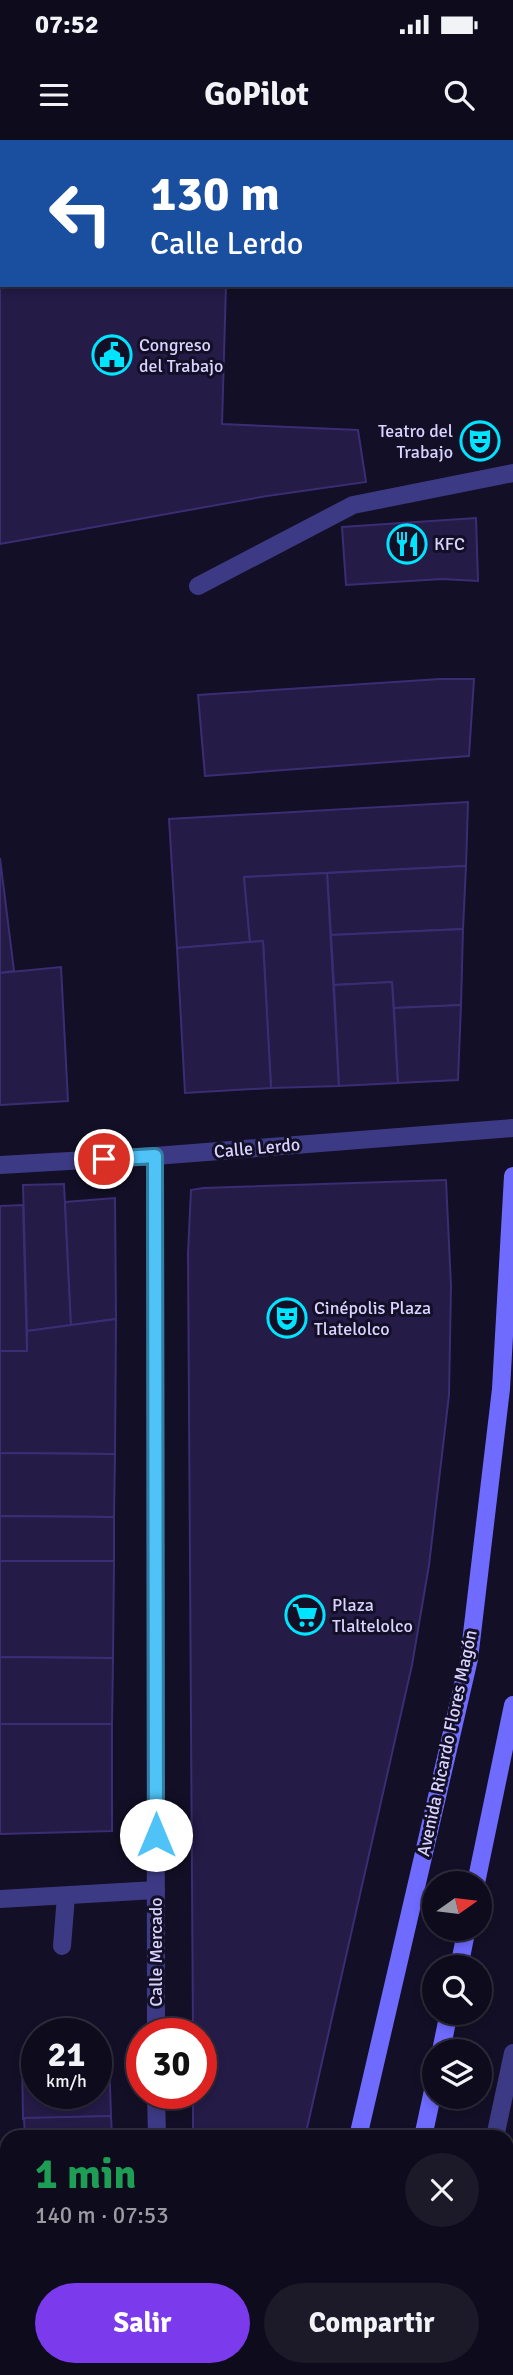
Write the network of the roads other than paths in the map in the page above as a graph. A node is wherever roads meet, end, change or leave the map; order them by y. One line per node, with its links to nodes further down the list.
1 (513, 473): 2 (street)
2 (198, 586)
3 (513, 1128): 4 (street, Calle Lerdo)
4 (155, 1156): 5 (street, Calle Lerdo); 9 (street, Calle Mercado)
5 (0, 1165)
6 (513, 1176): 18 (main road, Avenida Ricardo Flores Magón)
7 (513, 1704): 8 (main road)
8 (478, 1871)
9 (156, 1890): 10 (street); 13 (street, Calle Mercado)
10 (66, 1896): 11 (street); 12 (street)
11 (0, 1899)
12 (62, 1946)
13 (156, 2018)
14 (513, 2053): 20 (street)
15 (156, 2109): 17 (street)
16 (429, 2109): 19 (main road)
17 (157, 2130)
18 (360, 2130)
19 (425, 2130)
20 (496, 2130)

